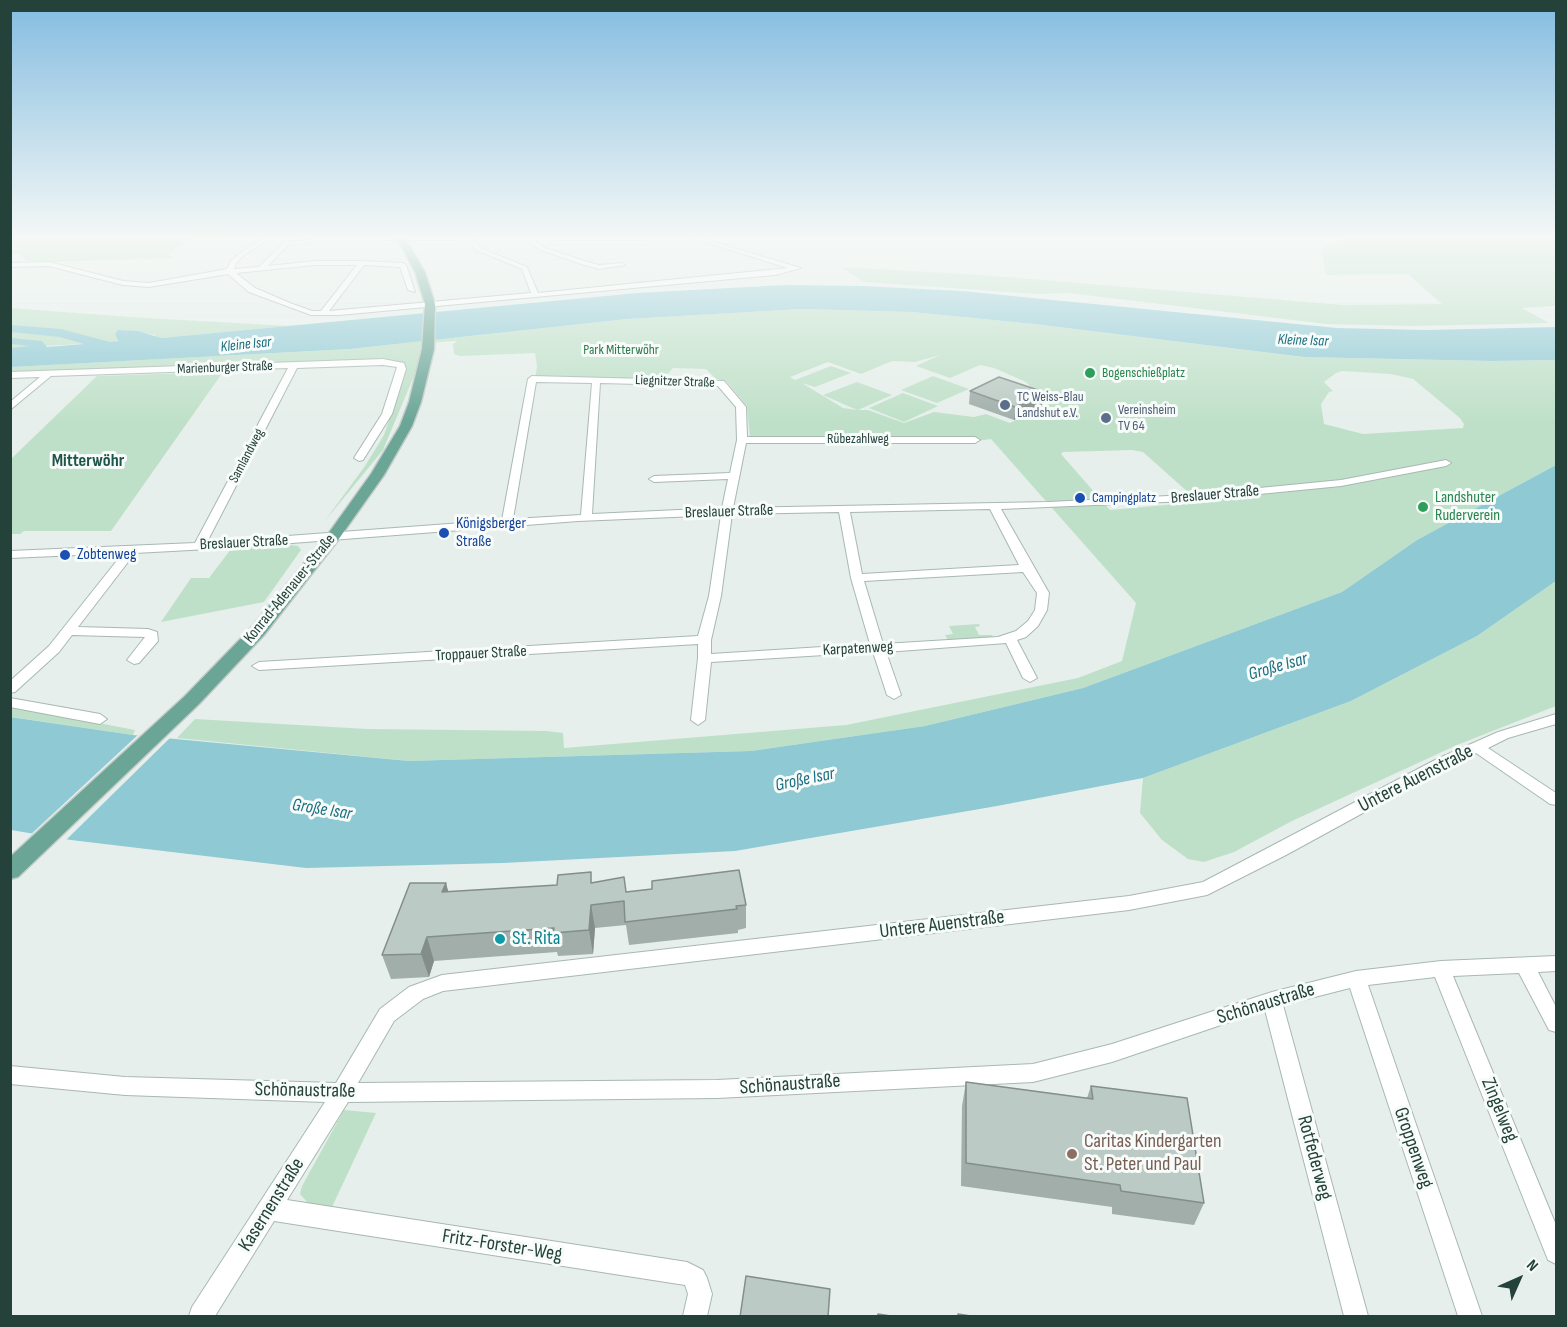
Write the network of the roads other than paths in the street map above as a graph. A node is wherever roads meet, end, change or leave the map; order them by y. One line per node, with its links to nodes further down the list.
1 (277, 300): 6 (street)
2 (334, 300): 6 (street)
3 (428, 300): 5 (main road, Konrad-Adenauer-Straße)
4 (483, 300): 5 (street)
5 (430, 305): 6 (street); 23 (main road, Konrad-Adenauer-Straße)
6 (323, 313)
7 (294, 365): 8 (street, Marienburger Straße); 14 (street, Marienburger Straße); 24 (street, Samlandweg)
8 (48, 374): 9 (street, Marienburger Straße); 11 (street)
9 (10, 375)
10 (596, 379): 12 (street, Liegnitzer Straße); 21 (street); 22 (street, Liegnitzer Straße)
11 (10, 407)
12 (742, 440): 13 (street, Rübezahlweg); 16 (street, Liegnitzer Straße)
13 (975, 440)
14 (359, 458)
15 (1446, 463): 18 (street, Breslauer Straße)
16 (734, 476): 17 (street); 20 (street, Liegnitzer Straße)
17 (654, 479)
18 (994, 506): 19 (street, Breslauer Straße); 27 (street)
19 (844, 510): 20 (street, Breslauer Straße); 28 (street)
20 (727, 511): 21 (street, Breslauer Straße); 31 (street, Liegnitzer Straße)
21 (586, 518): 22 (street, Breslauer Straße)
22 (507, 522): 23 (street, Breslauer Straße)
23 (333, 537): 24 (street, Breslauer Straße); 45 (main road, Konrad-Adenauer-Straße)
24 (199, 546): 25 (street, Breslauer Straße)
25 (133, 548): 26 (street, Breslauer Straße); 29 (street)
26 (10, 555)
27 (1026, 568): 28 (street); 30 (street)
28 (857, 578): 32 (street)
29 (70, 631): 34 (street); 37 (street)
30 (1010, 639): 32 (street, Karpatenweg); 36 (street)
31 (704, 640): 33 (street, Liegnitzer Straße); 35 (street, Troppauer Straße)
32 (878, 648): 33 (street, Karpatenweg); 38 (street)
33 (705, 658): 42 (street, Liegnitzer Straße)
34 (134, 660)
35 (259, 666)
36 (1030, 678)
37 (10, 689)
38 (894, 695)
39 (10, 702): 40 (street)
40 (100, 719)
41 (1557, 719): 43 (street, Untere Auenstraße)
42 (698, 720)
43 (1477, 747): 44 (street); 53 (street, Untere Auenstraße)
44 (1557, 800)
45 (16, 866)
46 (1557, 964): 47 (street, Schönaustraße)
47 (1524, 965): 48 (street, Schönaustraße); 51 (street)
48 (1441, 969): 49 (street, Schönaustraße); 55 (street, Zingelweg)
49 (1356, 979): 50 (street, Schönaustraße); 59 (street, Groppenweg)
50 (1272, 1000): 53 (street, Schönaustraße); 58 (street, Rotfederweg)
51 (1557, 1024)
52 (10, 1074): 53 (street, Schönaustraße)
53 (342, 1093): 54 (street, Kasernenstraße)
54 (269, 1209): 56 (street, Kasernenstraße); 57 (street, Fritz-Forster-Weg)
55 (1557, 1252)
56 (201, 1317)
57 (695, 1317)
58 (1356, 1317)
59 (1470, 1317)

